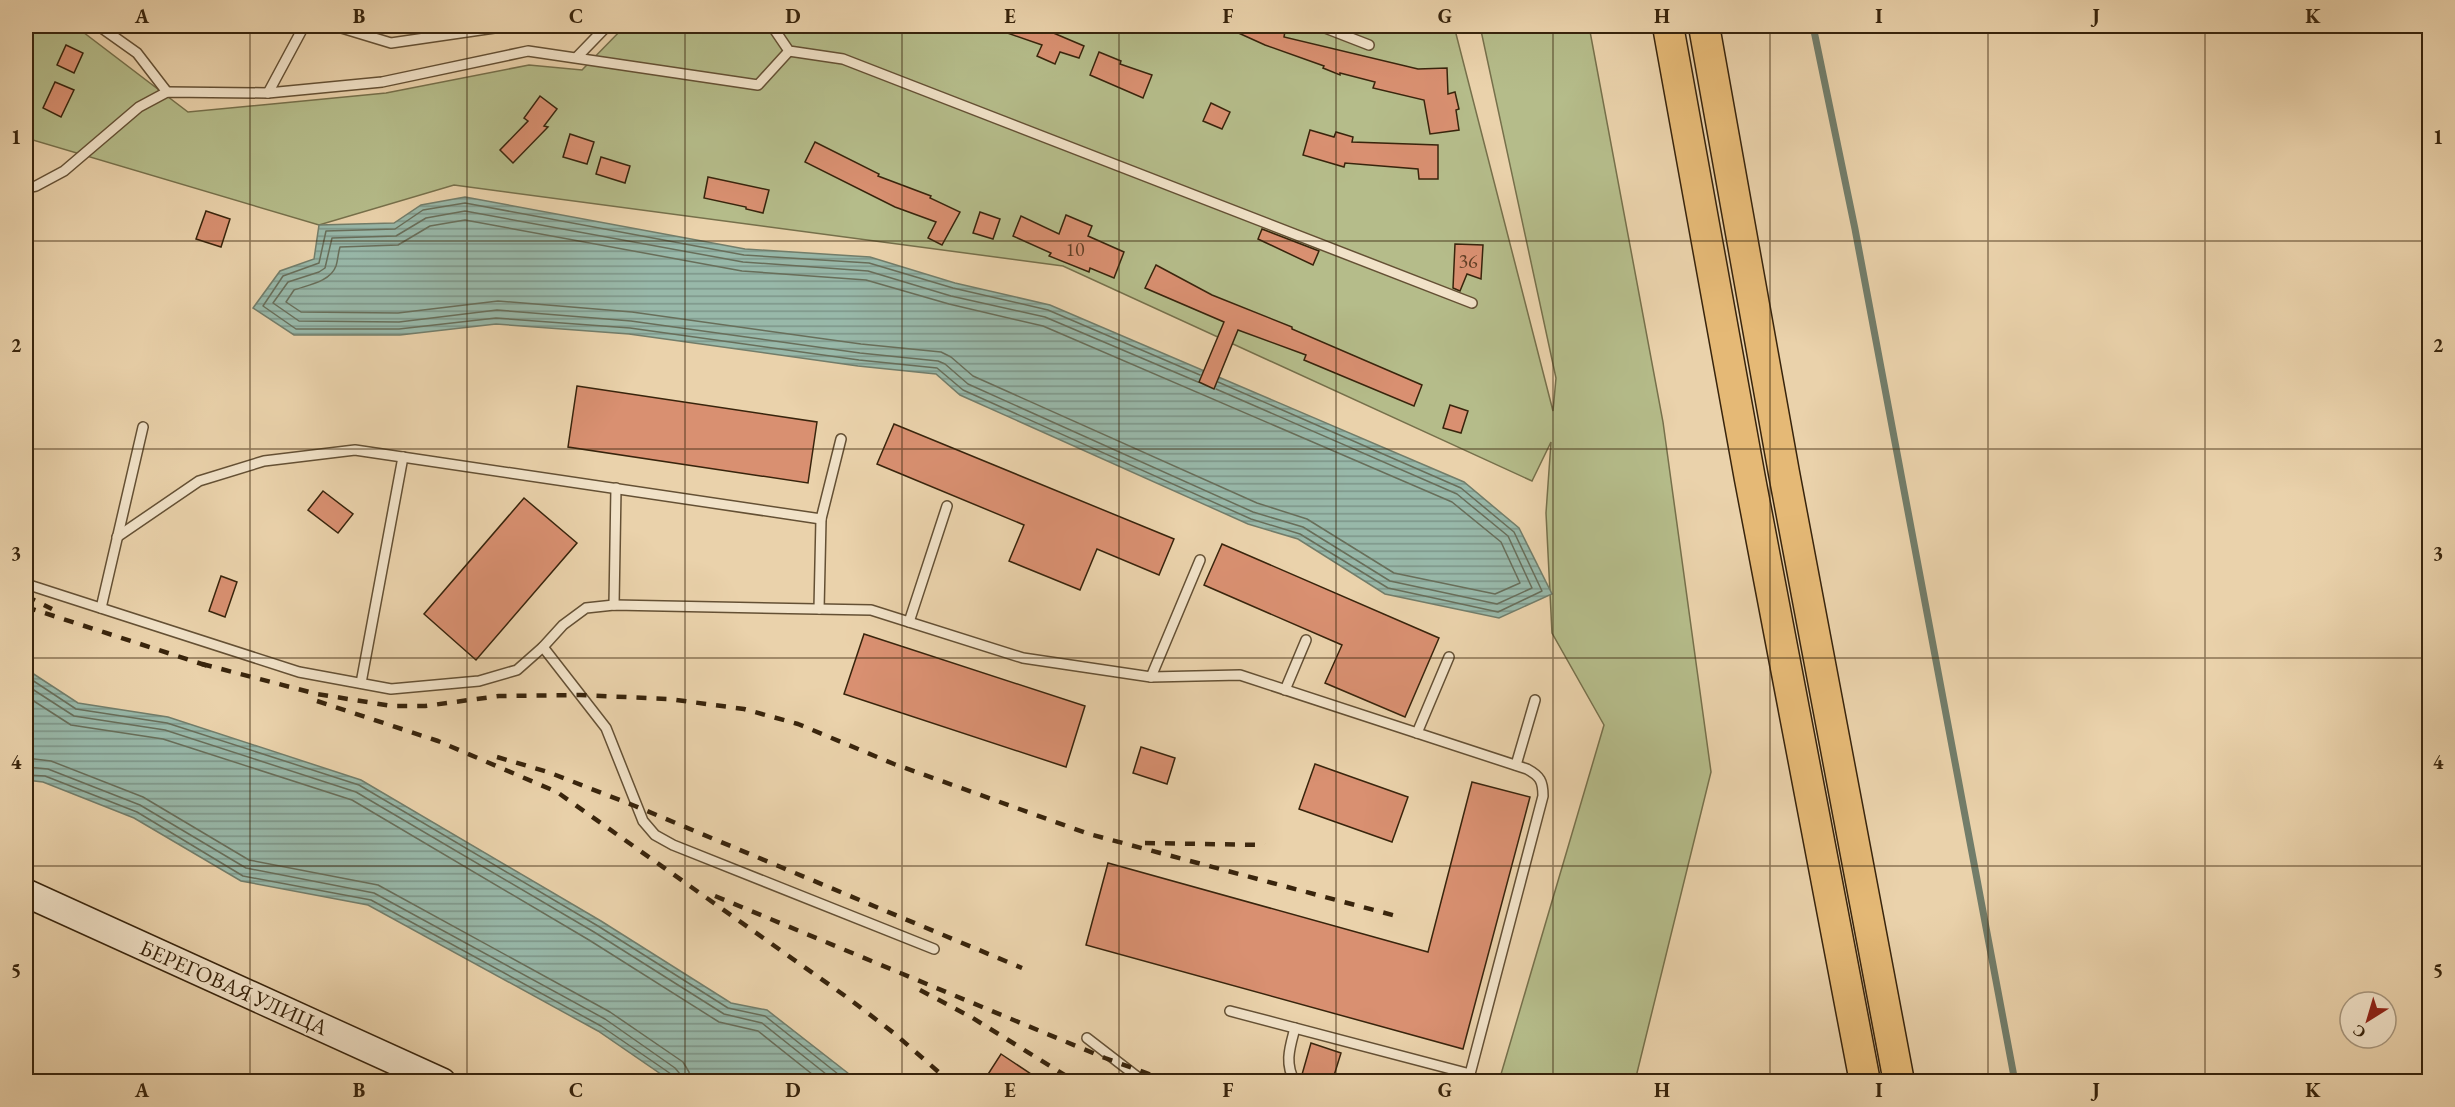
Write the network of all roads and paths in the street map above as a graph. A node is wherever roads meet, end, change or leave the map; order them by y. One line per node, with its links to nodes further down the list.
1 (99, 26): 13 (lane)
2 (304, 26): 14 (lane)
3 (335, 26): 4 (lane)
4 (508, 26)
5 (607, 26): 12 (lane)
6 (772, 26): 11 (lane)
7 (1320, 26): 10 (lane)
8 (1668, 26): 45 (main road)
9 (1704, 26): 49 (main road)
10 (1369, 45)
11 (789, 51): 12 (lane); 16 (lane)
12 (577, 57): 14 (lane)
13 (167, 92): 14 (lane); 15 (lane)
14 (268, 93)
15 (26, 188)
16 (1472, 303)
17 (143, 427): 23 (lane)
18 (841, 439): 22 (lane)
19 (404, 457): 20 (lane); 23 (lane); 34 (lane)
20 (616, 488): 22 (lane); 26 (lane)
21 (947, 506): 29 (lane)
22 (821, 519): 28 (lane)
23 (117, 537): 27 (lane)
24 (1200, 560): 33 (lane)
25 (26, 584): 27 (lane)
26 (614, 605): 28 (lane); 31 (lane)
27 (101, 608): 34 (lane)
28 (819, 609): 29 (lane)
29 (909, 622): 33 (lane)
30 (1306, 640): 35 (lane)
31 (543, 646): 34 (lane); 40 (lane)
32 (1449, 657): 37 (lane)
33 (1151, 677): 35 (lane)
34 (361, 683)
35 (1285, 690): 37 (lane)
36 (1534, 700): 38 (lane)
37 (1417, 733): 38 (lane)
38 (1516, 765): 44 (lane)
39 (26, 893): 46 (street, БЕРЕГОВАЯ УЛИЦА)
40 (934, 949)
41 (1230, 1011): 42 (lane)
42 (1295, 1028): 44 (lane); 48 (lane)
43 (1087, 1038): 47 (lane)
44 (1468, 1078)
45 (1864, 1080)
46 (442, 1082)
47 (1144, 1082)
48 (1295, 1082)
49 (1899, 1082)

